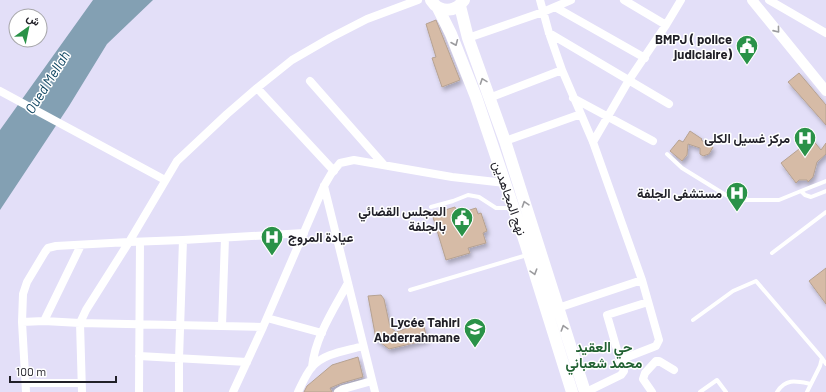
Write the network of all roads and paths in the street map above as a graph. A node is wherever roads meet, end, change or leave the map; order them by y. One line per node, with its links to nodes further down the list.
1 (418, 0): 20 (street)
2 (540, 0): 11 (street)
3 (570, 0): 10 (street)
4 (624, 0): 12 (street)
5 (752, 0): 22 (street, one-way to 22)
6 (769, 0): 14 (street)
7 (678, 1): 12 (street)
8 (462, 3): 9 (main road); 15 (main road, نهج المجاهدين)
9 (434, 4): 36 (main road, نهج المجاهدين, one-way to 36)
10 (555, 7): 11 (street); 16 (street)
11 (543, 12): 13 (street); 15 (street)
12 (666, 25): 16 (street)
13 (549, 32): 17 (street); 18 (street)
14 (826, 33)
15 (468, 38): 23 (main road, نهج المجاهدين, one-way to 15)
16 (644, 58): 18 (street)
17 (562, 70): 23 (street); 24 (street)
18 (629, 80): 25 (street); 27 (street)
19 (310, 81): 32 (street)
20 (257, 88): 33 (street); 34 (street)
21 (0, 91): 34 (street)
22 (826, 91)
23 (489, 98): 28 (main road, نهج المجاهدين)
24 (573, 98): 26 (street); 27 (street)
25 (669, 104)
26 (581, 114): 28 (street); 30 (street)
27 (608, 116): 29 (street); 30 (street)
28 (505, 141): 55 (main road, نهج المجاهدين, one-way to 28)
29 (653, 141)
30 (593, 142): 51 (street)
31 (667, 154): 38 (lane)
32 (384, 165): 33 (street); 36 (street)
33 (334, 171): 37 (street)
34 (165, 180): 46 (street)
35 (826, 181): 38 (lane)
36 (505, 183): 41 (main road, نهج المجاهدين)
37 (324, 186): 43 (street); 52 (street)
38 (801, 191): 39 (lane)
39 (826, 191)
40 (431, 207): 41 (lane)
41 (513, 208): 50 (main road, نهج المجاهدين)
42 (826, 212): 49 (lane)
43 (304, 233): 44 (street); 56 (street)
44 (225, 238): 45 (street); 63 (street)
45 (182, 240): 47 (street); 62 (street)
46 (129, 242): 47 (street); 48 (street); 60 (street)
47 (140, 242): 61 (street)
48 (81, 245): 58 (street); 59 (street)
49 (772, 253)
50 (529, 255): 53 (lane); 87 (main road, نهج المجاهدين, one-way to 87)
51 (642, 280): 54 (street); 55 (street)
52 (348, 283): 65 (street); 66 (street)
53 (410, 290)
54 (648, 302): 70 (street); 70 (street)
55 (558, 308): 88 (main road, نهج المجاهدين, one-way to 55)
56 (267, 318): 64 (street); 65 (street)
57 (693, 320): 68 (lane)
58 (44, 321): 59 (street); 60 (street)
59 (22, 322): 76 (street)
60 (80, 323): 61 (street); 77 (street)
61 (139, 324): 62 (street); 67 (street)
62 (180, 326): 63 (street); 69 (street)
63 (222, 326): 64 (street)
64 (263, 326): 71 (street)
65 (322, 334): 73 (street)
66 (363, 346): 73 (street); 75 (street)
67 (139, 356): 69 (street); 81 (street)
68 (822, 358): 72 (lane); 78 (lane)
69 (179, 359): 71 (street); 82 (street)
70 (620, 360): 88 (street)
71 (247, 362): 83 (street)
72 (826, 364)
73 (312, 367): 84 (street)
74 (674, 370): 89 (street)
75 (372, 381): 85 (street); 86 (street)
76 (26, 383): 77 (street); 79 (street)
77 (81, 383): 80 (street)
78 (811, 384): 92 (lane); 93 (lane)
79 (26, 392)
80 (82, 392)
81 (139, 392)
82 (179, 392)
83 (233, 392)
84 (298, 392)
85 (338, 392)
86 (375, 392)
87 (572, 392)
88 (586, 392)
89 (652, 392)
90 (700, 392): 91 (lane)
91 (726, 392)
92 (777, 392)
93 (807, 392)

